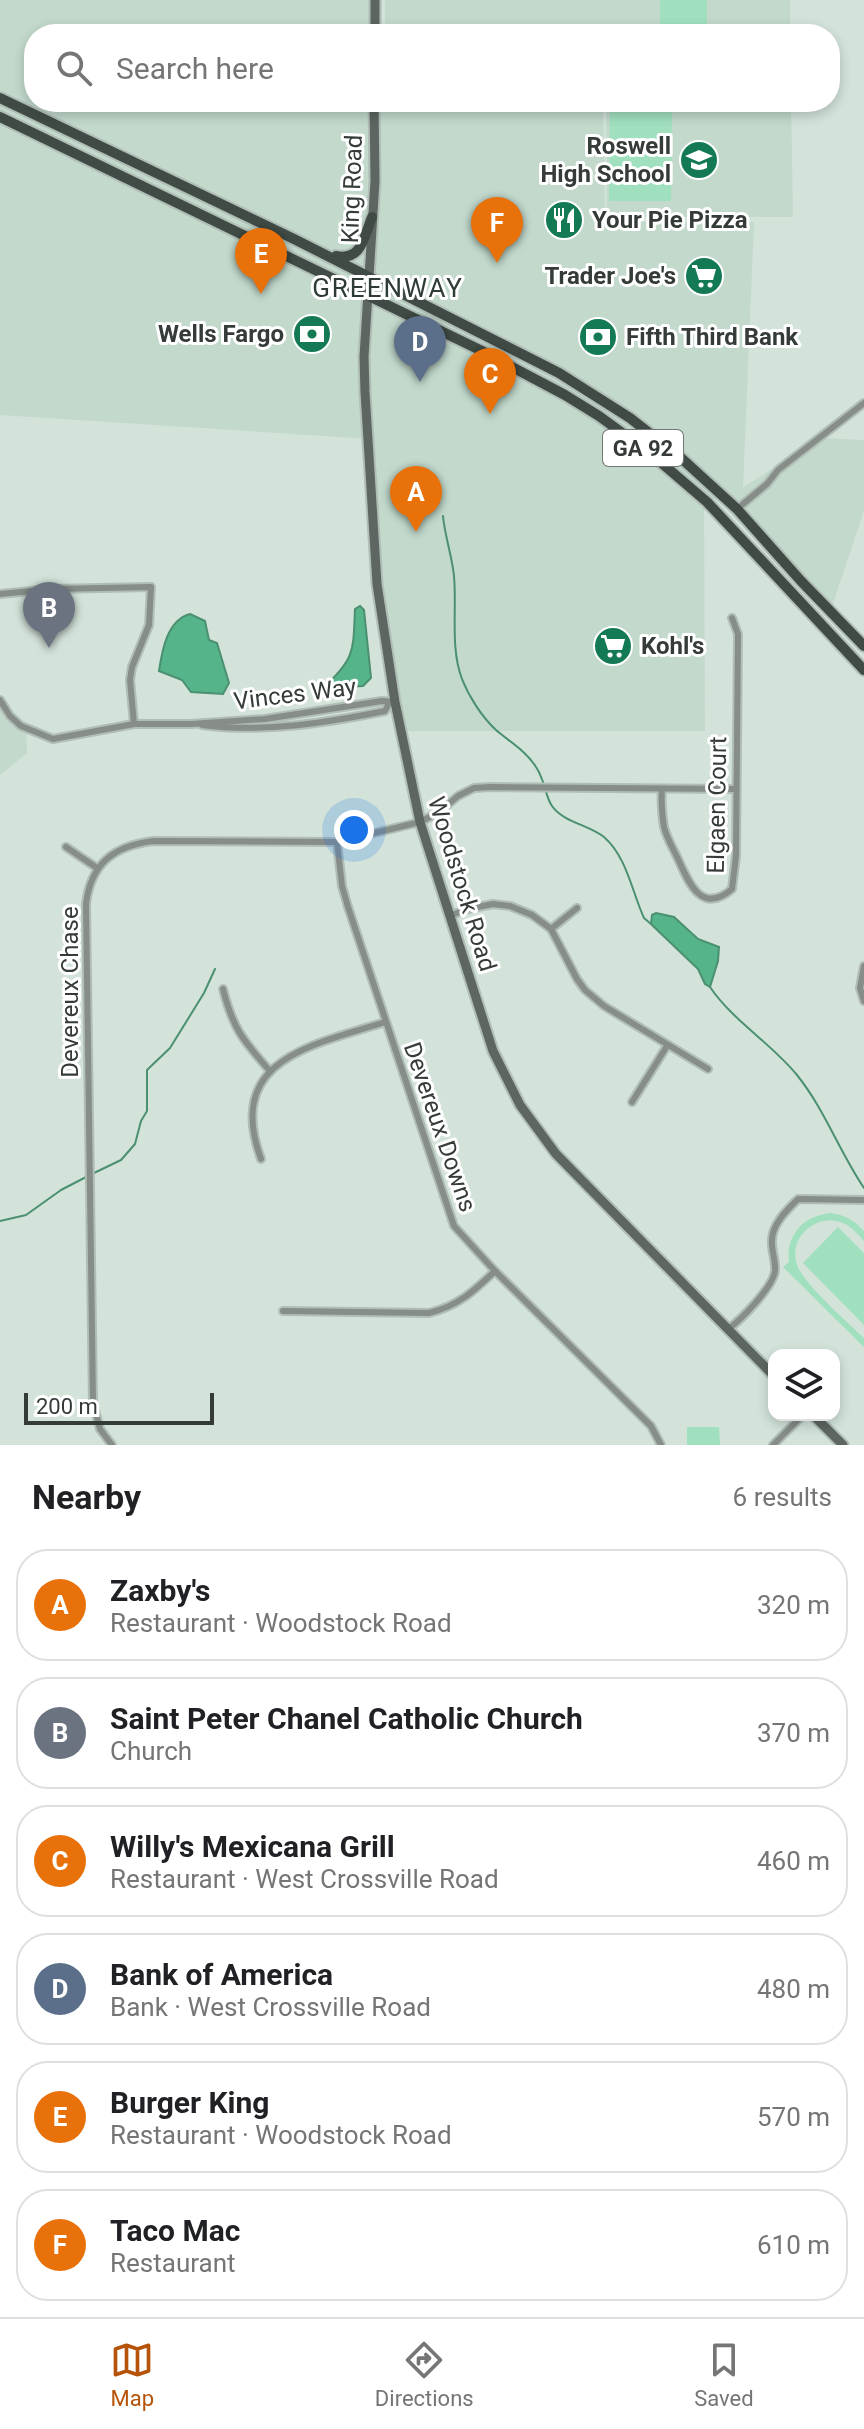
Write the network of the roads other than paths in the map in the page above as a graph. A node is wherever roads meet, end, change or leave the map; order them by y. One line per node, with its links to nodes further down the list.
1 (375, 0): 2 (street)
2 (375, 24)
3 (0, 98): 4 (main road, GA 92)
4 (24, 110)
5 (29, 112): 9 (main road, GA 92)
6 (374, 112): 8 (street, King Road)
7 (0, 117): 11 (main road, GA 92)
8 (372, 217): 9 (main road); 10 (street, King Road)
9 (325, 255): 10 (main road, GA 92)
10 (369, 277): 11 (street, Woodstock Road); 13 (main road, GA 92)
11 (368, 297): 17 (main road, GA 92); 19 (street, Woodstock Road)
12 (864, 403): 13 (street)
13 (737, 509): 16 (main road, GA 92)
14 (0, 594): 20 (street)
15 (732, 618): 22 (street, Elgaen Court)
16 (864, 646)
17 (864, 670)
18 (0, 700): 20 (street, Vinces Way)
19 (392, 702): 20 (street, Vinces Way); 23 (street, Woodstock Road)
20 (134, 724)
21 (662, 789): 22 (street); 22 (street, Elgaen Court); 23 (street)
22 (736, 789)
23 (420, 822): 24 (street); 28 (street, Woodstock Road)
24 (337, 842): 26 (street); 33 (street, Devereux Downs)
25 (66, 847): 26 (street)
26 (97, 868): 46 (street, Devereux Chase)
27 (577, 908): 29 (street)
28 (449, 916): 29 (street); 42 (street, Woodstock Road)
29 (551, 929): 34 (street)
30 (864, 966): 32 (street)
31 (223, 989): 36 (street)
32 (864, 1001)
33 (385, 1022): 36 (street); 40 (street, Devereux Downs)
34 (667, 1046): 35 (street); 37 (street)
35 (708, 1069)
36 (269, 1070): 38 (street)
37 (632, 1102)
38 (261, 1159)
39 (864, 1200): 42 (street)
40 (495, 1271): 41 (street); 47 (street, Devereux Downs)
41 (283, 1311)
42 (728, 1329): 43 (street, Woodstock Road)
43 (768, 1370)
44 (797, 1421): 48 (street)
45 (819, 1421): 49 (street)
46 (112, 1445)
47 (661, 1445)
48 (773, 1445)
49 (843, 1445)

